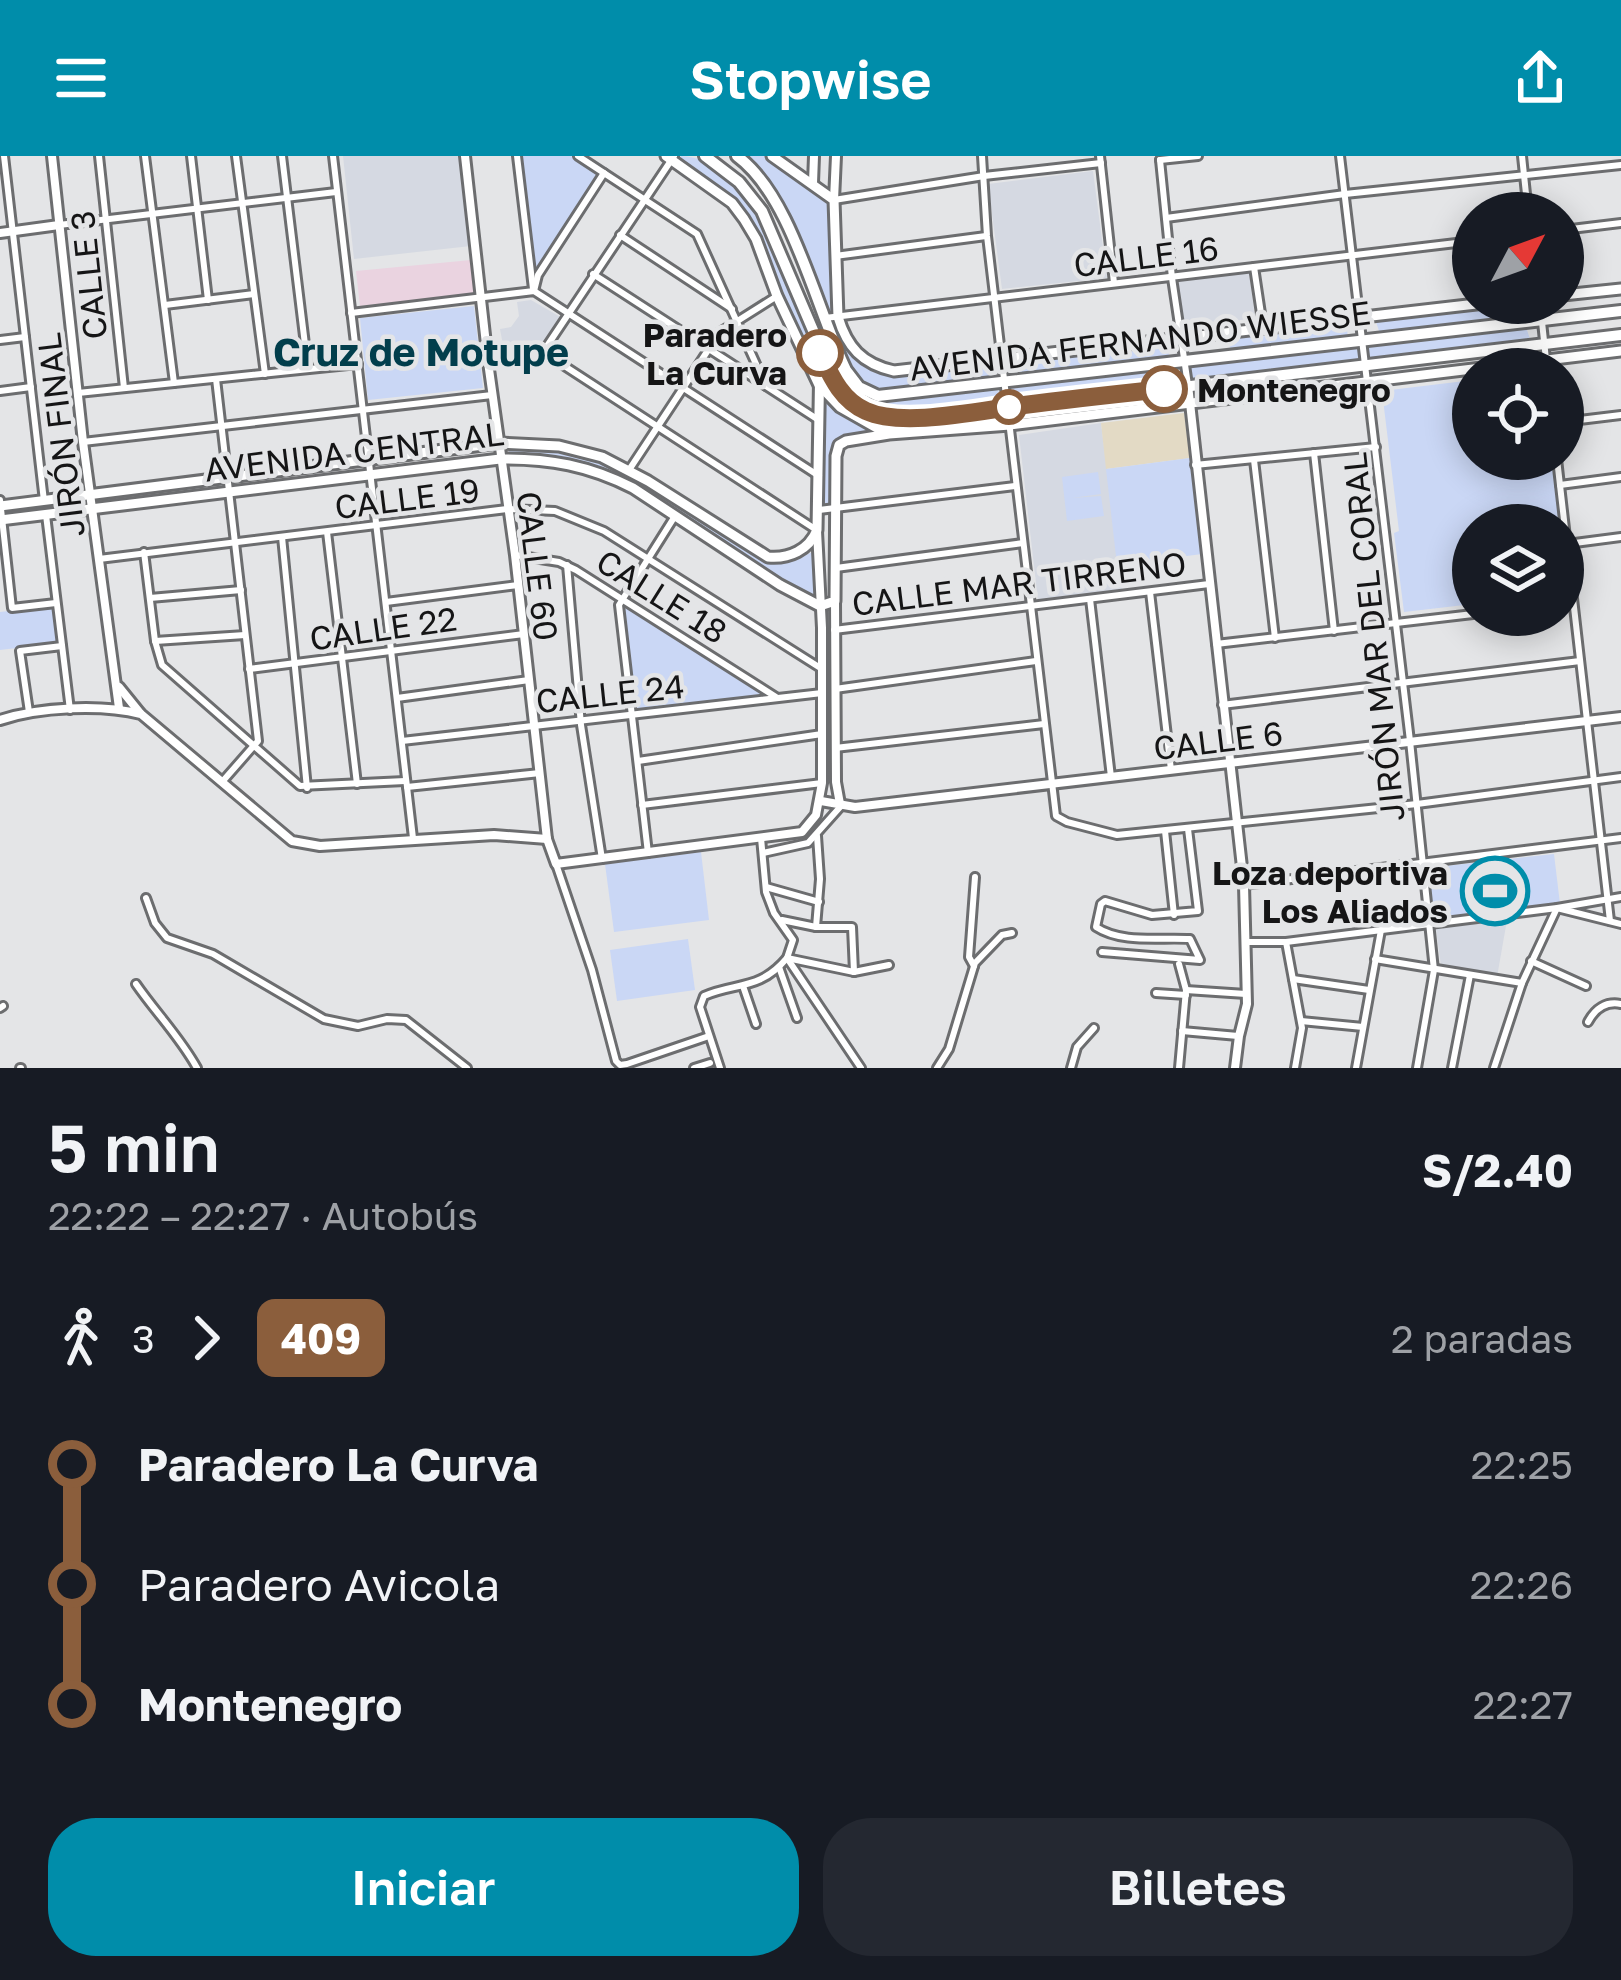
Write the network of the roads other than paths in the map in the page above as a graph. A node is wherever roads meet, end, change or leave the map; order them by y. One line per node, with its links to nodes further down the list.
1 (4, 156): 43 (street)
2 (52, 156): 41 (street, JIRÓN FINAL)
3 (100, 156): 39 (street, CALLE 3)
4 (146, 156): 37 (street)
5 (191, 156): 36 (street)
6 (236, 156): 35 (street)
7 (282, 156): 32 (street)
8 (333, 156): 29 (street)
9 (465, 156): 61 (street, CALLE 60)
10 (517, 156): 55 (street)
11 (578, 156): 25 (street)
12 (705, 156): 66 (main road, AVENIDA FERNANDO WIESSE)
13 (737, 156): 62 (main road, AVENIDA FERNANDO WIESSE)
14 (772, 156): 28 (main road)
15 (814, 156): 28 (street)
16 (836, 156): 34 (street)
17 (982, 156): 26 (street)
18 (1198, 156): 22 (street)
19 (1340, 156): 31 (street, JIRÓN MAR DEL CORAL)
20 (1522, 156): 27 (street)
21 (670, 157): 33 (street); 58 (main road)
22 (1159, 158): 38 (street)
23 (1100, 160): 26 (street); 53 (street)
24 (1621, 165): 27 (street)
25 (604, 173): 33 (street); 55 (street)
26 (984, 176): 34 (street); 46 (street)
27 (1524, 176): 30 (street); 31 (street)
28 (813, 184): 34 (main road)
29 (337, 192): 32 (street); 69 (street)
30 (1526, 192)
31 (1345, 194): 38 (street); 49 (street, JIRÓN MAR DEL CORAL)
32 (287, 196): 35 (street); 94 (street)
33 (645, 199): 45 (street); 65 (street)
34 (834, 200): 48 (main road, AVENIDA FERNANDO WIESSE)
35 (243, 203): 36 (street); 57 (street)
36 (197, 208): 37 (street); 60 (street)
37 (153, 214): 39 (street); 63 (street)
38 (1166, 218): 52 (street)
39 (107, 220): 41 (street); 106 (street, CALLE 3)
40 (1621, 223): 42 (street)
41 (59, 225): 43 (street); 108 (street, JIRÓN FINAL)
42 (1584, 227)
43 (12, 232): 44 (street); 78 (street)
44 (0, 233)
45 (620, 236): 51 (street); 65 (street)
46 (987, 236): 48 (street); 59 (street)
47 (1452, 244): 49 (street, CALLE 16)
48 (836, 256): 72 (main road, AVENIDA FERNANDO WIESSE)
49 (1352, 256): 50 (street, CALLE 16); 71 (street, JIRÓN MAR DEL CORAL)
50 (1254, 267): 52 (street, CALLE 16); 76 (street)
51 (593, 274): 68 (street); 84 (street)
52 (1172, 278): 53 (street, CALLE 16); 79 (street)
53 (1114, 284): 59 (street, CALLE 16)
54 (1621, 289): 56 (main road)
55 (534, 291): 61 (street); 68 (street)
56 (1584, 293)
57 (254, 294): 60 (street); 95 (street)
58 (777, 296): 73 (street); 101 (main road)
59 (995, 298): 72 (street, CALLE 16); 88 (street)
60 (208, 299): 63 (street)
61 (482, 299): 69 (street); 91 (street, CALLE 60)
62 (819, 304): 66 (main road); 72 (main road, AVENIDA FERNANDO WIESSE)
63 (165, 305): 100 (street)
64 (1452, 307): 71 (main road, AVENIDA FERNANDO WIESSE)
65 (732, 309): 73 (street)
66 (804, 310): 87 (main road, AVENIDA FERNANDO WIESSE)
67 (1621, 311): 70 (main road, AVENIDA FERNANDO WIESSE)
68 (569, 312): 86 (street); 105 (street)
69 (351, 313): 92 (street)
70 (1584, 315)
71 (1359, 317): 76 (main road, AVENIDA FERNANDO WIESSE); 81 (street, JIRÓN MAR DEL CORAL)
72 (831, 318): 88 (main road, AVENIDA FERNANDO WIESSE); 98 (main road, AVENIDA FERNANDO WIESSE)
73 (736, 320): 84 (street); 102 (street)
74 (1508, 324): 81 (main road, AVENIDA FERNANDO WIESSE)
75 (1542, 324): 82 (street)
76 (1263, 327): 79 (main road, AVENIDA FERNANDO WIESSE)
77 (1621, 335): 82 (main road, AVENIDA FERNANDO WIESSE)
78 (25, 337): 80 (street); 104 (street)
79 (1180, 337): 88 (main road, AVENIDA FERNANDO WIESSE); 90 (street)
80 (0, 340)
81 (1363, 341): 90 (main road, AVENIDA FERNANDO WIESSE); 93 (street, JIRÓN MAR DEL CORAL)
82 (1544, 345): 83 (street); 93 (main road, AVENIDA FERNANDO WIESSE)
83 (1544, 348)
84 (707, 349): 102 (street); 105 (street)
85 (1621, 351): 89 (main road, AVENIDA FERNANDO WIESSE)
86 (543, 352): 91 (street); 117 (street)
87 (820, 353): 101 (main road); 111 (main road, AVENIDA FERNANDO WIESSE)
88 (1003, 358): 98 (street)
89 (1584, 358)
90 (1183, 361): 98 (main road, AVENIDA FERNANDO WIESSE); 103 (street)
91 (488, 362): 109 (street, CALLE 60)
92 (358, 364): 94 (street); 112 (street)
93 (1366, 365): 99 (street, JIRÓN MAR DEL CORAL); 103 (main road, AVENIDA FERNANDO WIESSE)
94 (308, 369): 95 (street)
95 (265, 374): 97 (street)
96 (1452, 374): 99 (main road, AVENIDA FERNANDO WIESSE)
97 (216, 379): 100 (street); 118 (street)
98 (1006, 381): 111 (street)
99 (1368, 382): 110 (main road, AVENIDA FERNANDO WIESSE); 122 (street, JIRÓN MAR DEL CORAL)
100 (174, 383): 106 (street)
101 (819, 385): 114 (main road); 119 (main road)
102 (766, 386): 114 (street)
103 (1188, 386): 110 (street); 111 (main road, AVENIDA FERNANDO WIESSE)
104 (31, 387): 107 (street); 138 (street)
105 (682, 387): 117 (street); 130 (street)
106 (124, 388): 108 (street)
107 (0, 391)
108 (78, 393): 120 (street, JIRÓN FINAL)
109 (492, 395): 112 (street); 121 (street, CALLE 60)
110 (1190, 404): 116 (main road, AVENIDA FERNANDO WIESSE); 127 (street)
111 (1009, 407): 116 (street)
112 (363, 410): 118 (street); 125 (street)
113 (1621, 416): 115 (street)
114 (818, 419): 130 (main road)
115 (1584, 420)
116 (1010, 424): 119 (main road, AVENIDA FERNANDO WIESSE); 135 (street)
117 (657, 425): 128 (street); 149 (street)
118 (222, 426): 120 (street); 131 (street)
119 (889, 434): 141 (main road, AVENIDA FERNANDO WIESSE)
120 (83, 442): 137 (street, JIRÓN FINAL)
121 (499, 443): 124 (street, CALLE 60); 125 (main road, AVENIDA CENTRAL); 128 (main road, AVENIDA CENTRAL)
122 (1376, 448): 123 (street); 175 (street, JIRÓN MAR DEL CORAL)
123 (1314, 453): 126 (street); 177 (street)
124 (500, 459): 129 (main road, AVENIDA CENTRAL); 142 (street, CALLE 60); 146 (main road, AVENIDA CENTRAL)
125 (369, 460): 129 (street); 131 (main road, AVENIDA CENTRAL)
126 (1254, 460): 127 (street); 181 (street)
127 (1195, 466): 162 (street)
128 (629, 470): 149 (main road, AVENIDA CENTRAL)
129 (371, 476): 136 (main road, AVENIDA CENTRAL); 148 (street)
130 (820, 476): 144 (main road)
131 (230, 477): 136 (street); 137 (main road, AVENIDA CENTRAL)
132 (1621, 477): 134 (street)
133 (1560, 480): 134 (street)
134 (1560, 484): 140 (street)
135 (1015, 486): 141 (street); 155 (street)
136 (230, 492): 143 (main road, AVENIDA CENTRAL); 153 (street)
137 (91, 495): 138 (main road, AVENIDA CENTRAL); 143 (street, JIRÓN FINAL)
138 (44, 500): 139 (main road, AVENIDA CENTRAL)
139 (0, 504): 147 (street)
140 (1562, 504)
141 (834, 508): 144 (street); 161 (main road)
142 (507, 509): 148 (street, CALLE 19); 157 (street, CALLE 60); 158 (street, CALLE 19)
143 (92, 510): 145 (main road, AVENIDA CENTRAL); 159 (street, JIRÓN FINAL)
144 (819, 510): 149 (main road)
145 (46, 515): 147 (main road, AVENIDA CENTRAL); 171 (street)
146 (675, 516): 158 (street); 173 (main road, AVENIDA CENTRAL)
147 (1, 520): 171 (street)
148 (376, 525): 150 (street, CALLE 19); 170 (street)
149 (817, 530): 173 (street)
150 (327, 532): 151 (street, CALLE 19); 186 (street)
151 (282, 537): 153 (street, CALLE 19); 189 (street)
152 (1621, 537): 154 (street)
153 (236, 542): 156 (street, CALLE 19); 164 (street)
154 (1584, 542)
155 (1023, 543): 161 (street); 172 (street)
156 (144, 552): 159 (street, CALLE 19); 167 (street)
157 (514, 555): 160 (street, CALLE 18); 163 (street, CALLE 60)
158 (648, 557): 166 (street); 191 (street, CALLE 19)
159 (99, 559): 193 (street, JIRÓN FINAL)
160 (567, 565): 166 (street, CALLE 18); 206 (street)
161 (836, 568): 169 (main road)
162 (1209, 584): 165 (street, CALLE MAR TIRRENO); 183 (street)
163 (518, 585): 170 (street); 179 (street, CALLE 60)
164 (241, 590): 167 (street); 178 (street)
165 (1150, 592): 168 (street, CALLE MAR TIRRENO); 218 (street)
166 (622, 597): 197 (street, CALLE 18); 204 (street)
167 (150, 598): 182 (street)
168 (1090, 599): 172 (street, CALLE MAR TIRRENO); 220 (street)
169 (835, 601): 173 (main road); 176 (street)
170 (386, 602): 185 (street)
171 (56, 603): 184 (street)
172 (1030, 605): 176 (street, CALLE MAR TIRRENO); 187 (street)
173 (820, 606): 191 (street)
174 (1452, 617): 175 (street)
175 (1395, 624): 177 (street); 194 (street, JIRÓN MAR DEL CORAL)
176 (834, 630): 195 (street)
177 (1334, 631): 181 (street)
178 (245, 634): 182 (street); 190 (street)
179 (524, 634): 185 (street, CALLE 22); 192 (street, CALLE 60)
180 (1577, 636): 188 (street)
181 (1275, 638): 183 (street)
182 (155, 640): 214 (street)
183 (1216, 644): 199 (street)
184 (62, 646): 201 (street); 202 (street)
185 (391, 651): 186 (street, CALLE 22); 198 (street)
186 (342, 658): 189 (street, CALLE 22); 225 (street)
187 (1036, 661): 195 (street); 209 (street)
188 (1580, 661): 194 (street); 208 (street)
189 (296, 664): 190 (street, CALLE 22); 228 (street)
190 (249, 669): 214 (street)
191 (822, 669): 196 (street)
192 (529, 680): 198 (street); 210 (street, CALLE 60)
193 (116, 683): 200 (street, JIRÓN FINAL); 203 (street)
194 (1402, 684): 199 (street); 213 (street, JIRÓN MAR DEL CORAL)
195 (835, 689): 215 (street)
196 (824, 693): 197 (street, CALLE 24); 211 (street)
197 (776, 697): 204 (street, CALLE 24)
198 (397, 698): 212 (street)
199 (1222, 705): 217 (street)
200 (119, 708): 201 (street); 203 (street)
201 (70, 710): 202 (street)
202 (29, 713): 207 (street)
203 (140, 714): 223 (street)
204 (632, 716): 206 (street, CALLE 24); 216 (street)
205 (1621, 717): 208 (street, CALLE 6)
206 (582, 719): 210 (street, CALLE 24); 244 (street)
207 (0, 720)
208 (1587, 721): 213 (street, CALLE 6); 222 (street)
209 (1044, 724): 215 (street); 227 (street)
210 (535, 725): 212 (street, CALLE 24); 219 (street, CALLE 60)
211 (821, 734): 216 (street); 224 (street)
212 (403, 741): 226 (street)
213 (1410, 741): 217 (street, CALLE 6); 230 (street, JIRÓN MAR DEL CORAL)
214 (254, 748): 223 (street); 228 (street)
215 (835, 748): 232 (street)
216 (638, 761): 231 (street)
217 (1231, 763): 218 (street, CALLE 6); 233 (street)
218 (1171, 770): 220 (street, CALLE 6)
219 (540, 773): 226 (street); 240 (street, CALLE 60)
220 (1111, 777): 227 (street, CALLE 6)
221 (1621, 777): 222 (street)
222 (1594, 781): 230 (street); 241 (street)
223 (222, 782): 237 (street)
224 (822, 783): 229 (street); 231 (street)
225 (358, 784): 226 (street); 228 (street)
226 (407, 784): 237 (street)
227 (1052, 784): 232 (street, CALLE 6); 235 (street)
228 (308, 788)
229 (820, 801): 232 (street, CALLE 6); 238 (street)
230 (1417, 804): 233 (street); 245 (street, JIRÓN MAR DEL CORAL)
231 (642, 806): 243 (street)
232 (841, 806): 236 (street)
233 (1237, 824): 234 (street); 248 (street)
234 (1188, 829): 235 (street); 255 (street)
235 (1165, 831): 255 (street)
236 (817, 836): 242 (street); 253 (street)
237 (413, 838): 240 (street)
238 (761, 838): 242 (street); 243 (street)
239 (1621, 838): 241 (street)
240 (547, 839): 246 (street, CALLE 60)
241 (1602, 840): 245 (street); 252 (street)
242 (763, 853): 249 (street)
243 (648, 854): 244 (street)
244 (602, 859): 246 (street)
245 (1421, 863): 248 (street); 258 (street, JIRÓN MAR DEL CORAL)
246 (556, 864): 295 (street)
247 (975, 877): 271 (street)
248 (1244, 885): 263 (street)
249 (766, 887): 253 (street); 256 (street)
250 (1621, 897): 252 (street)
251 (146, 898): 298 (street)
252 (1608, 898): 254 (street); 257 (street)
253 (819, 902): 260 (street)
254 (1557, 908): 257 (street); 258 (street); 268 (street)
255 (1174, 915): 265 (street)
256 (780, 920): 260 (street); 266 (street)
257 (1610, 921): 259 (street)
258 (1427, 923): 261 (street); 273 (street, JIRÓN MAR DEL CORAL)
259 (1621, 924)
260 (816, 927): 274 (street)
261 (1381, 930): 264 (street); 267 (street)
262 (1012, 933): 271 (street)
263 (1247, 942): 264 (street); 284 (street)
264 (1286, 942): 276 (street)
265 (1102, 952)
266 (787, 958): 272 (street); 274 (street); 302 (street)
267 (1375, 959): 273 (street); 281 (street)
268 (1531, 961): 277 (street); 280 (street)
269 (1179, 964): 283 (street)
270 (889, 965): 274 (street)
271 (974, 966): 303 (street)
272 (779, 967): 279 (street); 286 (street)
273 (1434, 970): 275 (street); 309 (street, JIRÓN MAR DEL CORAL)
274 (854, 972)
275 (1470, 975): 277 (street); 310 (street)
276 (1293, 979): 281 (street); 287 (street)
277 (1522, 982): 311 (street)
278 (136, 984): 297 (street)
279 (743, 986): 289 (street); 293 (street)
280 (1586, 986)
281 (1370, 990): 291 (street)
282 (1156, 993): 283 (street)
283 (1186, 993): 284 (street); 292 (street)
284 (1246, 994): 294 (street)
285 (1621, 1004): 288 (street)
286 (797, 1018)
287 (1300, 1021): 291 (street); 307 (street)
288 (1588, 1022)
289 (756, 1024)
290 (1094, 1028): 304 (street)
291 (1363, 1028): 308 (street)
292 (1182, 1031): 294 (street); 305 (street)
293 (709, 1036): 295 (street); 301 (street)
294 (1239, 1036): 306 (street)
295 (652, 1057): 299 (street)
296 (710, 1063): 300 (street)
297 (197, 1068)
298 (467, 1068)
299 (656, 1068)
300 (694, 1068)
301 (720, 1068)
302 (861, 1068)
303 (937, 1068)
304 (1071, 1068)
305 (1179, 1068)
306 (1235, 1068)
307 (1295, 1068)
308 (1356, 1068)
309 (1418, 1068)
310 (1452, 1068)
311 (1494, 1068)

